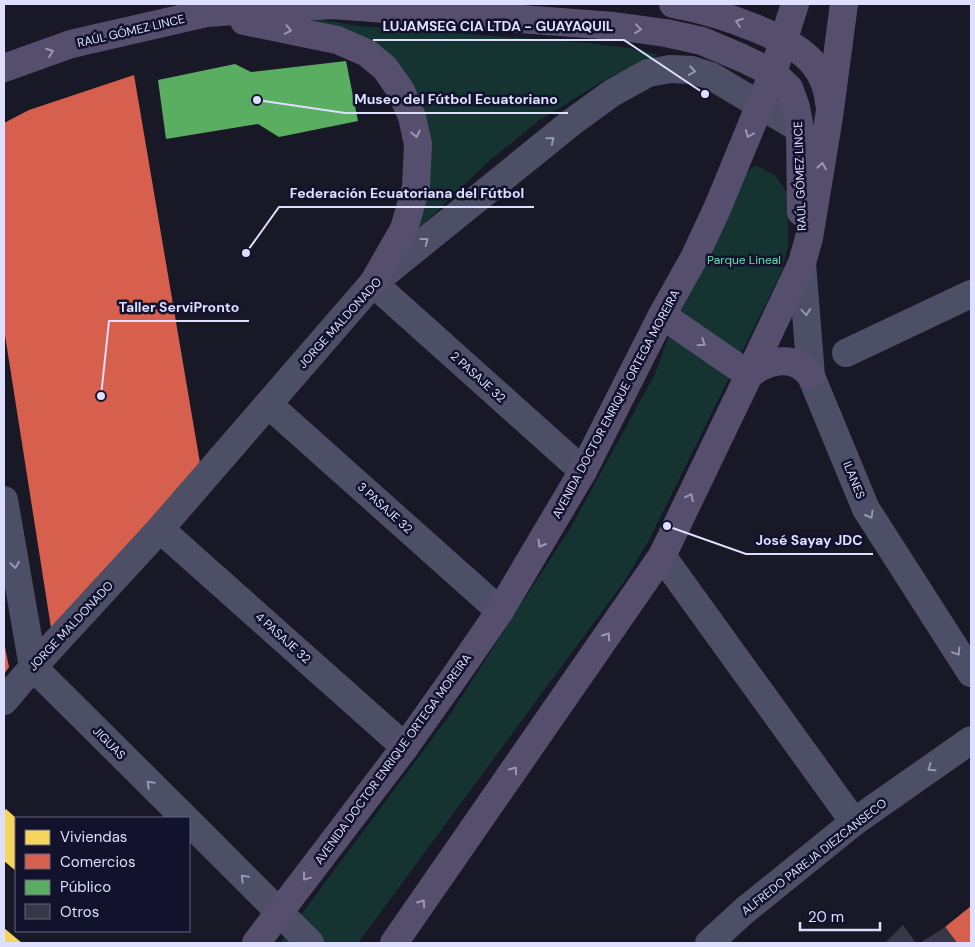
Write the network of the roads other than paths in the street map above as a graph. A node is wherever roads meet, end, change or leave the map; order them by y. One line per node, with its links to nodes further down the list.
1 (673, 4): 5 (main road, one-way to 1)
2 (795, 4): 5 (main road, AVENIDA DOCTOR ENRIQUE ORTEGA MOREIRA)
3 (844, 4): 6 (main road)
4 (206, 13): 8 (main road, RAÚL GÓMEZ LINCE, one-way to 4); 9 (main road, RAÚL GÓMEZ LINCE, one-way to 9); 14 (main road, one-way to 14)
5 (784, 40): 7 (main road); 9 (main road, AVENIDA DOCTOR ENRIQUE ORTEGA MOREIRA)
6 (838, 48): 7 (main road); 11 (main road)
7 (814, 65): 9 (main road); 11 (main road)
8 (4, 68)
9 (774, 73): 10 (main road, AVENIDA DOCTOR ENRIQUE ORTEGA MOREIRA); 12 (main road, RAÚL GÓMEZ LINCE)
10 (760, 106): 12 (street, JORGE MALDONADO); 14 (street, JORGE MALDONADO, one-way to 10); 16 (main road, AVENIDA DOCTOR ENRIQUE ORTEGA MOREIRA, one-way to 16)
11 (829, 118): 13 (main road, one-way to 11)
12 (800, 129): 13 (main road, RAÚL GÓMEZ LINCE)
13 (802, 263): 18 (main road); 19 (street, ILANES, one-way to 19)
14 (373, 283): 20 (street, JORGE MALDONADO); 21 (street, 2 PASAJE 32)
15 (971, 294): 17 (street)
16 (662, 315): 18 (main road, one-way to 18); 21 (main road, AVENIDA DOCTOR ENRIQUE ORTEGA MOREIRA)
17 (846, 353)
18 (749, 376): 19 (main road); 24 (main road, one-way to 18)
19 (811, 376): 27 (street, ILANES, one-way to 27)
20 (269, 405): 23 (street, JORGE MALDONADO); 25 (street, 3 PASAJE 32)
21 (583, 471): 25 (main road, AVENIDA DOCTOR ENRIQUE ORTEGA MOREIRA, one-way to 25)
22 (4, 500): 26 (street, one-way to 26)
23 (160, 529): 26 (street, JORGE MALDONADO); 30 (street, 4 PASAJE 32)
24 (662, 556): 32 (street); 37 (main road, one-way to 24)
25 (500, 611): 30 (main road, AVENIDA DOCTOR ENRIQUE ORTEGA MOREIRA)
26 (33, 667): 28 (street, JORGE MALDONADO); 31 (street, JIGUAS, one-way to 26)
27 (971, 673)
28 (4, 701)
29 (971, 740): 32 (street, ALFREDO PAREJA DIEZCANSECO, one-way to 32)
30 (405, 747): 34 (main road, AVENIDA DOCTOR ENRIQUE ORTEGA MOREIRA, one-way to 34)
31 (184, 817)
32 (854, 822): 38 (street, ALFREDO PAREJA DIEZCANSECO)
33 (190, 823): 34 (street, one-way to 33)
34 (279, 912): 35 (main road, AVENIDA DOCTOR ENRIQUE ORTEGA MOREIRA); 36 (street)
35 (256, 943)
36 (310, 943)
37 (394, 943)
38 (709, 943)

